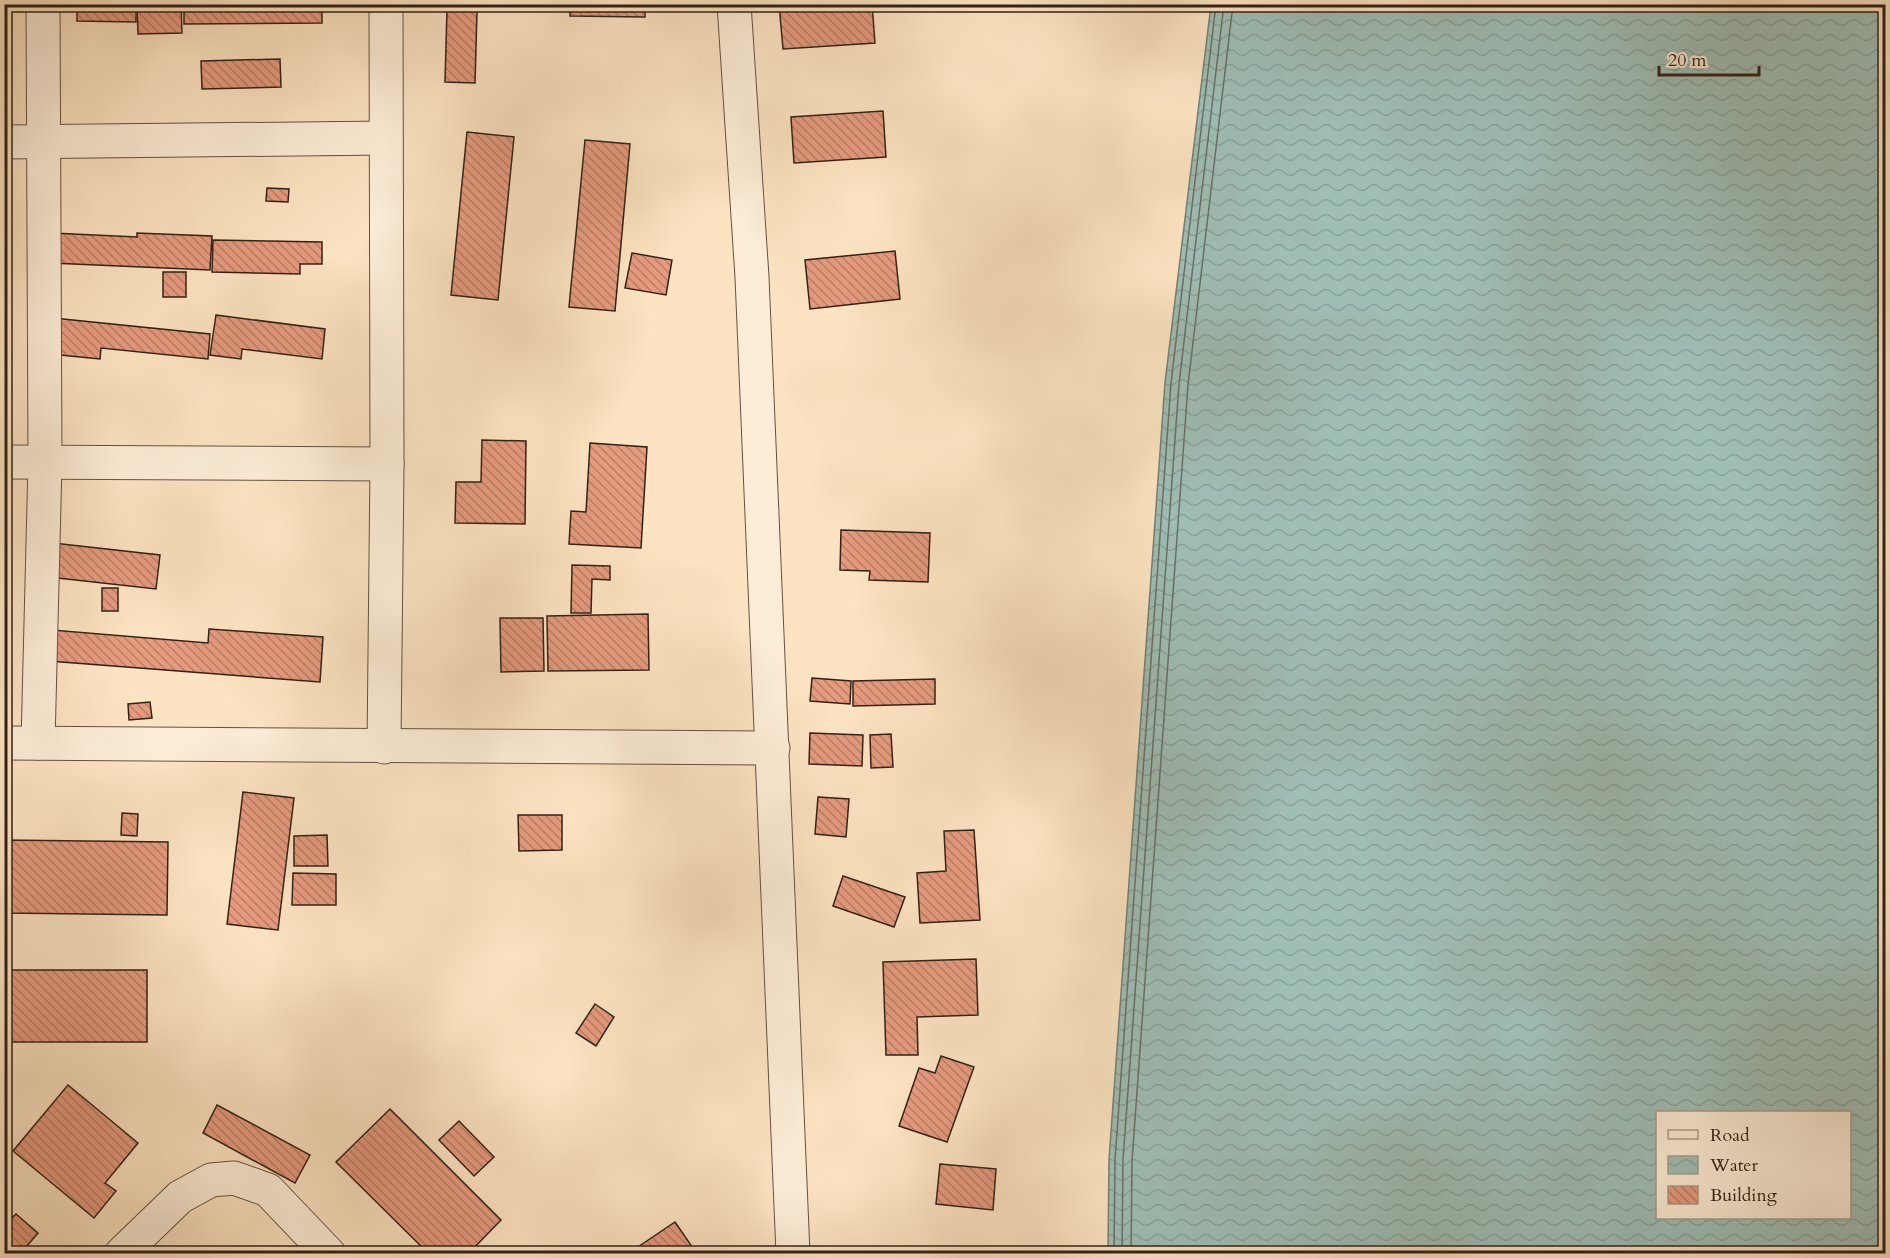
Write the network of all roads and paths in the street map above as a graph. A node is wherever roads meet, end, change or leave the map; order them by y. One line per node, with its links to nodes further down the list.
1 (43, 4): 5 (street)
2 (386, 4): 4 (street)
3 (734, 4): 13 (street)
4 (386, 138): 5 (street); 9 (street)
5 (42, 139): 6 (street); 8 (street)
6 (4, 142)
7 (4, 462): 8 (street)
8 (45, 463): 9 (street); 10 (street)
9 (387, 464): 12 (street)
10 (38, 743): 11 (street); 12 (street)
11 (4, 744)
12 (384, 747): 13 (street)
13 (773, 748): 16 (street)
14 (121, 1254): 15 (street)
15 (328, 1254)
16 (794, 1254)

